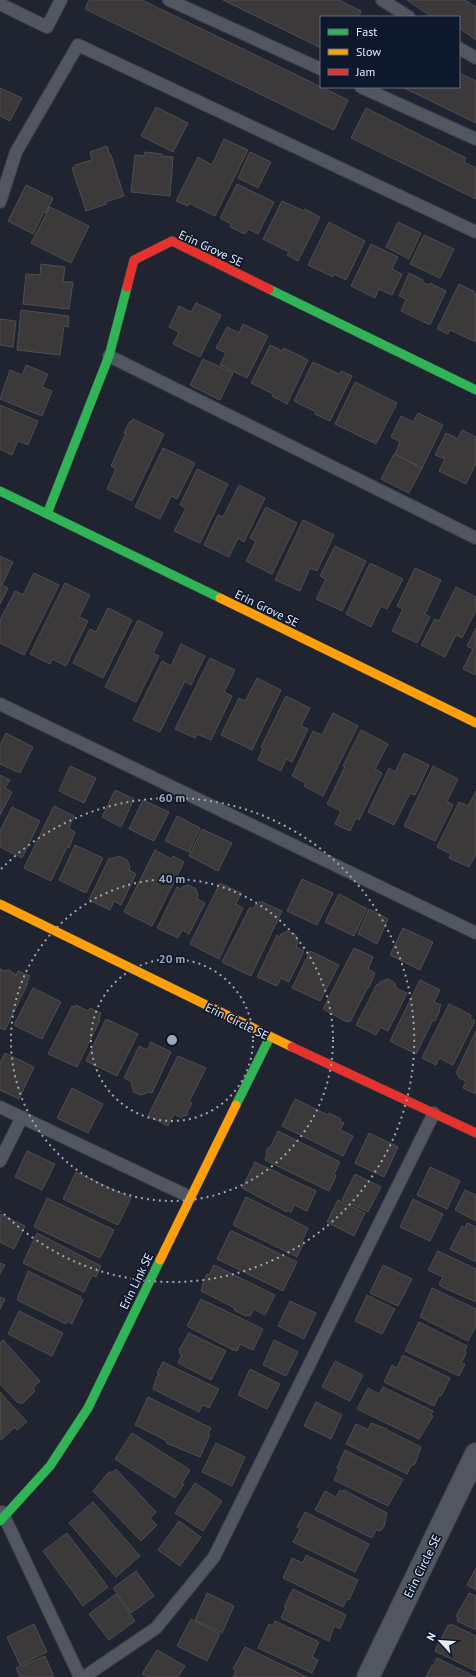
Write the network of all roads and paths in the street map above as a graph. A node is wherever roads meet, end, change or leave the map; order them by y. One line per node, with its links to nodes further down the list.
1 (61, 0): 4 (lane)
2 (169, 0): 8 (lane)
3 (382, 0): 5 (lane)
4 (0, 4)
5 (407, 16)
6 (460, 49): 7 (lane)
7 (476, 58)
8 (320, 69)
9 (363, 88): 10 (lane)
10 (476, 139)
11 (0, 202): 12 (lane)
12 (476, 232)
13 (109, 356): 14 (street, Erin Grove SE); 16 (street, Erin Grove SE); 17 (lane)
14 (476, 390)
15 (0, 491): 16 (street, Erin Grove SE)
16 (47, 514): 19 (street, Erin Grove SE)
17 (476, 538)
18 (0, 704): 21 (lane)
19 (476, 723)
20 (0, 904): 22 (street, Erin Circle SE)
21 (476, 933)
22 (270, 1037): 24 (street, Erin Circle SE); 28 (street, Erin Link SE)
23 (0, 1107): 25 (lane)
24 (434, 1114): 26 (street, Erin Circle SE); 32 (lane)
25 (22, 1117): 27 (lane); 28 (lane)
26 (476, 1133)
27 (0, 1161)
28 (190, 1197): 30 (street, Erin Link SE)
29 (476, 1454): 33 (street, Erin Circle SE)
30 (2, 1515): 31 (lane)
31 (80, 1677)
32 (84, 1677)
33 (368, 1677)

